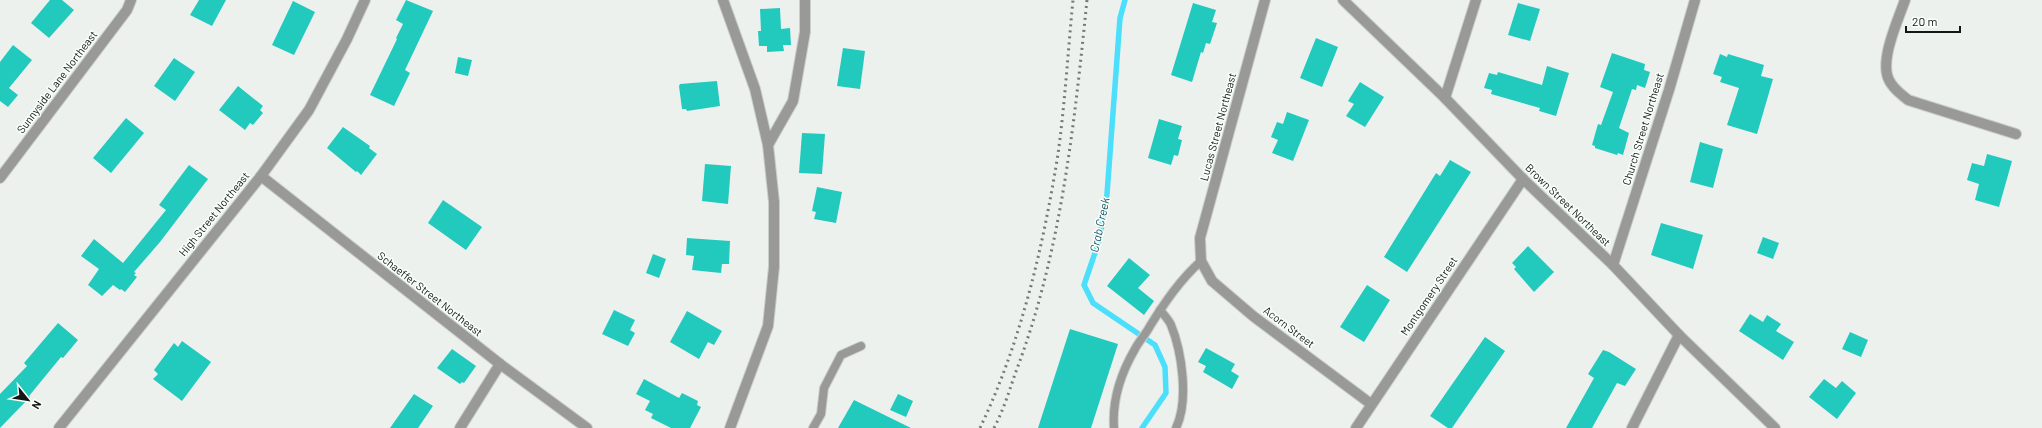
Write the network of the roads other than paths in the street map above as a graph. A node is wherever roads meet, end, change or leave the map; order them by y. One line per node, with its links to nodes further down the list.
1 (131, 0): 14 (street, Sunnyside Lane Northeast)
2 (365, 0): 13 (street, High Street Northeast)
3 (723, 0): 12 (street)
4 (805, 0): 12 (street)
5 (1265, 0): 16 (street, Lucas Street Northeast)
6 (1343, 0): 10 (street, Brown Street Northeast)
7 (1476, 0): 10 (street)
8 (1695, 0): 17 (street, Church Street Northeast)
9 (1905, 0): 11 (street)
10 (1445, 98): 15 (street, Brown Street Northeast)
11 (2016, 134)
12 (768, 145): 26 (street)
13 (260, 176): 21 (street, Schaeffer Street Northeast); 23 (street, High Street Northeast)
14 (0, 178)
15 (1523, 179): 17 (street, Brown Street Northeast); 22 (street, Montgomery Street)
16 (1201, 261): 18 (lane); 22 (street, Acorn Street)
17 (1613, 266): 19 (street, Brown Street Northeast)
18 (1160, 310): 28 (lane); 29 (lane)
19 (1679, 335): 31 (street); 32 (street, Brown Street Northeast)
20 (860, 346): 27 (lane)
21 (500, 364): 24 (street); 25 (street, Schaeffer Street Northeast)
22 (1371, 404): 30 (street, Montgomery Street)
23 (59, 428)
24 (460, 428)
25 (587, 428)
26 (730, 428)
27 (813, 428)
28 (1114, 428)
29 (1176, 428)
30 (1356, 428)
31 (1632, 428)
32 (1775, 428)

